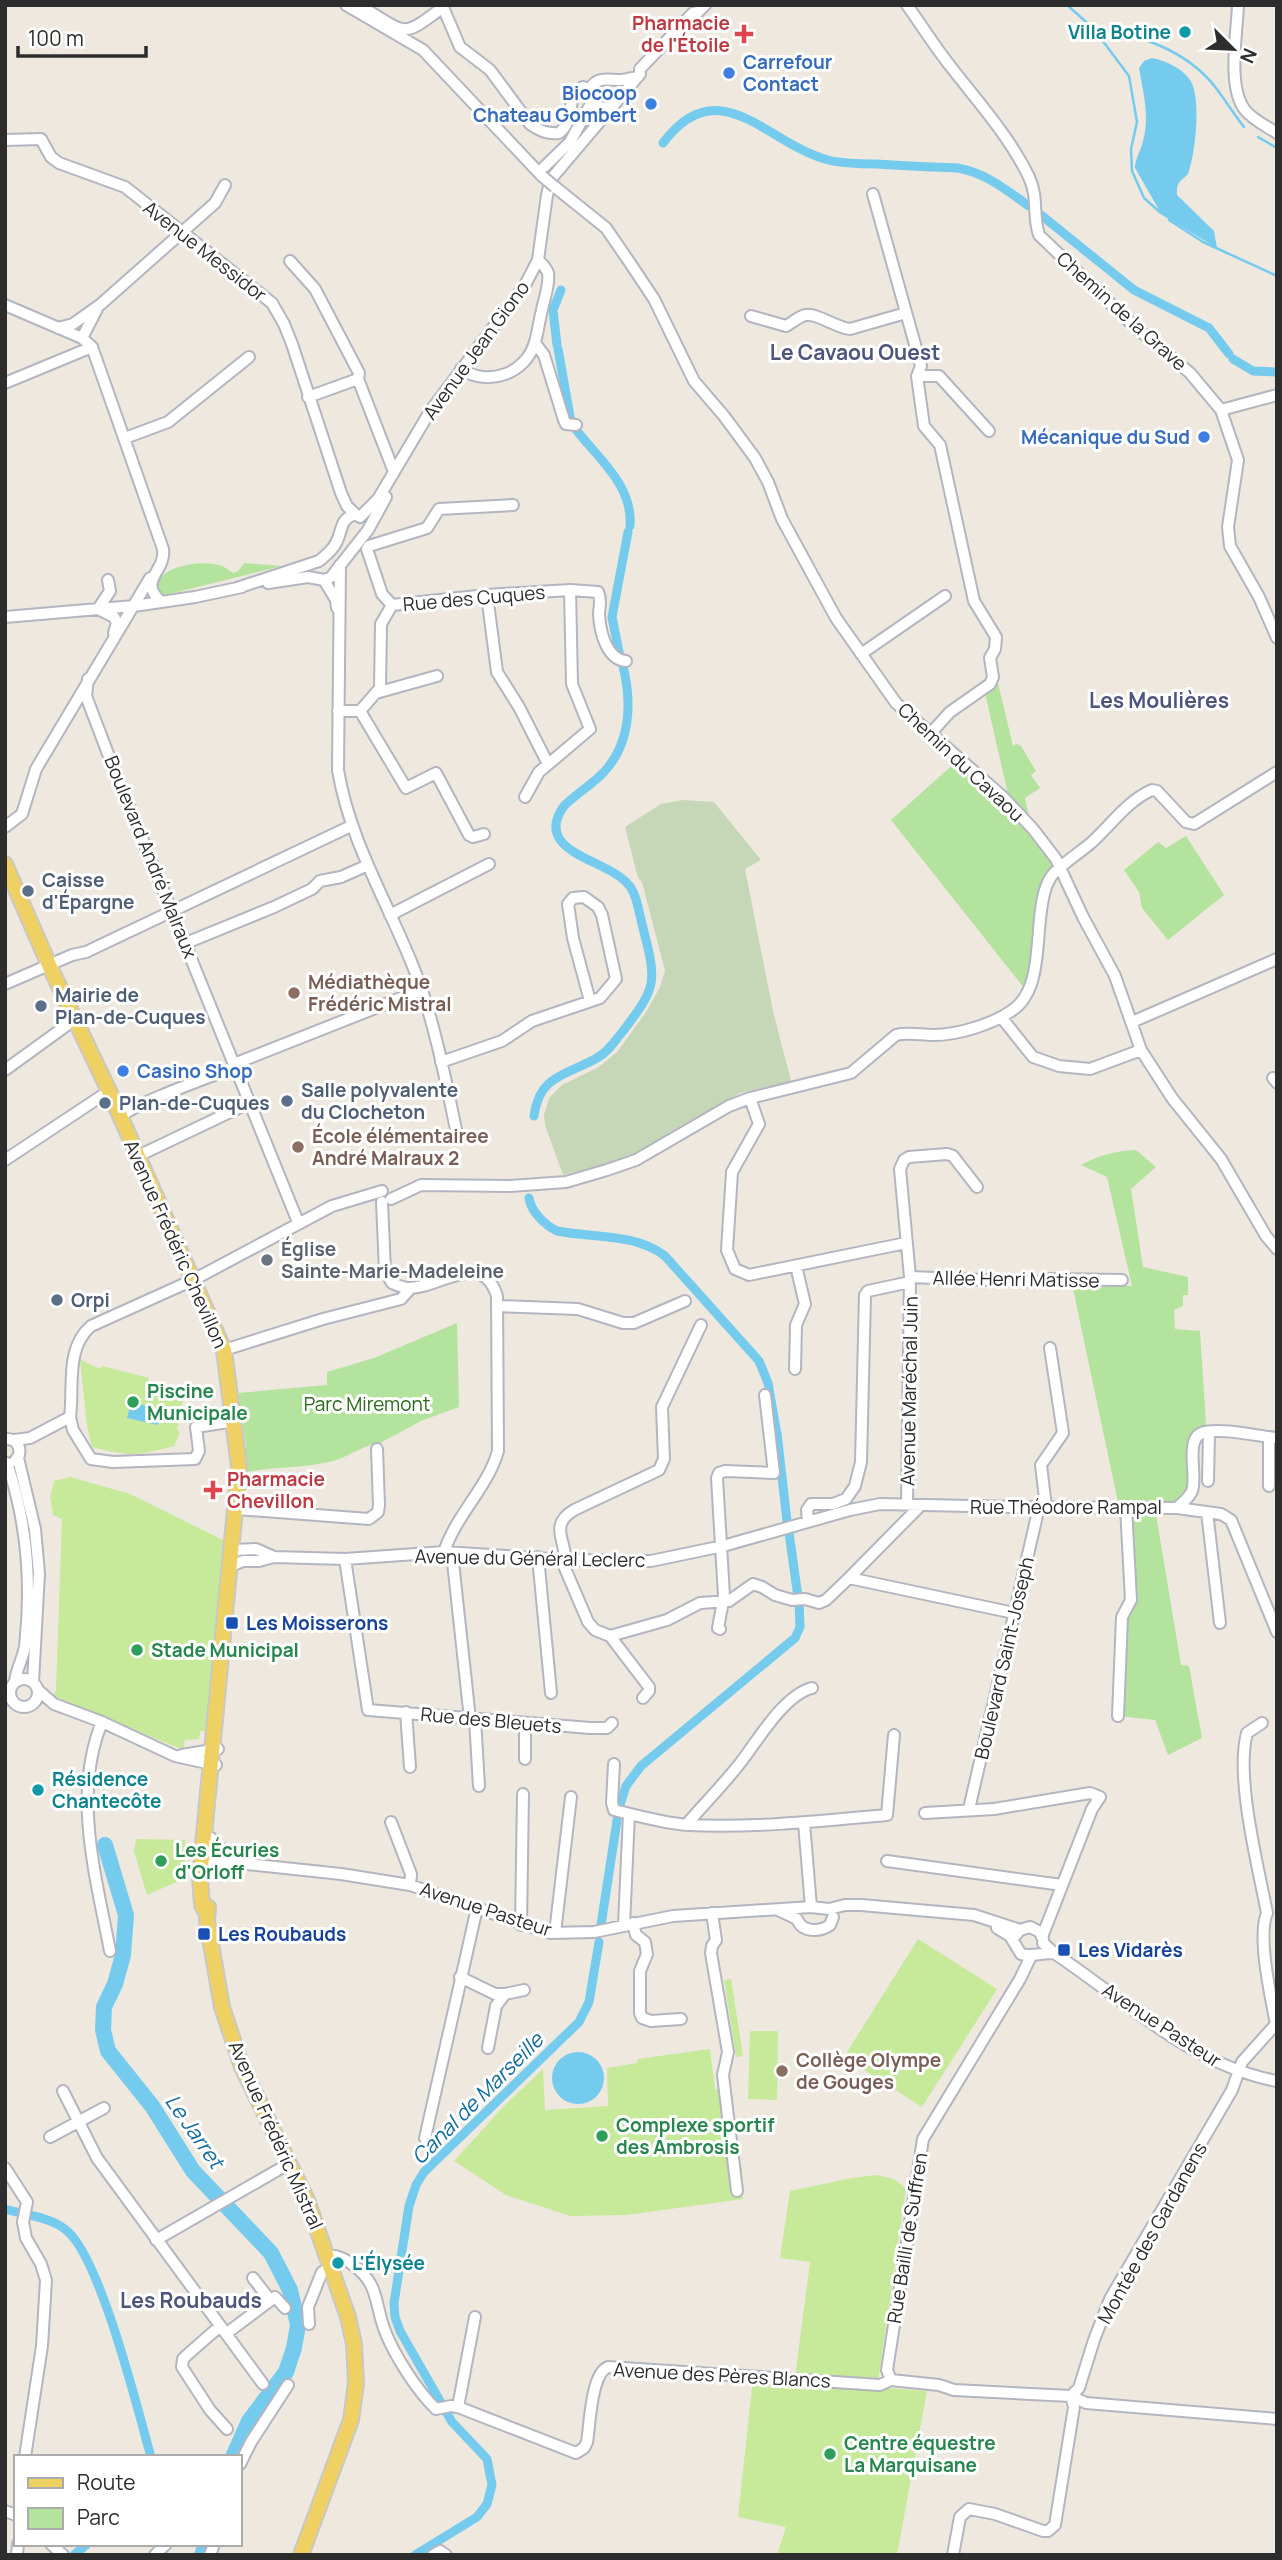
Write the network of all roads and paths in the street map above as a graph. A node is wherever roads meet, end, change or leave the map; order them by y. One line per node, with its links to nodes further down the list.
1 (346, 5): 13 (street, Chemin du Cavaou)
2 (360, 5): 5 (street)
3 (907, 5): 34 (street, Chemin de la Grave)
4 (1238, 5): 11 (street)
5 (443, 6): 8 (street)
6 (702, 9): 7 (street)
7 (638, 76): 8 (street); 10 (street)
8 (589, 90): 9 (street)
9 (592, 102): 10 (street); 13 (street)
10 (612, 107): 13 (street)
11 (1277, 133)
12 (5, 140): 16 (street, Avenue Messidor)
13 (547, 179): 17 (street, Avenue Jean Giono); 61 (street, Chemin du Cavaou)
14 (225, 184): 16 (street)
15 (873, 194): 21 (street)
16 (181, 233): 19 (street); 33 (street, Avenue Messidor)
17 (538, 260): 25 (street); 28 (street, Avenue Jean Giono)
18 (290, 261): 30 (street)
19 (101, 304): 23 (street); 24 (street)
20 (5, 305): 23 (street)
21 (906, 313): 22 (street); 29 (street)
22 (751, 316)
23 (58, 328): 24 (street)
24 (82, 338): 26 (street)
25 (535, 343): 28 (street); 35 (street)
26 (92, 347): 31 (street); 37 (street)
27 (249, 358): 37 (street)
28 (461, 369): 38 (street, Avenue Jean Giono)
29 (917, 376): 36 (street); 70 (street)
30 (358, 379): 33 (street); 39 (street)
31 (5, 383)
32 (1277, 395): 34 (street)
33 (308, 397): 40 (street, Avenue Messidor)
34 (1221, 410): 59 (street, Chemin de la Grave)
35 (573, 425)
36 (989, 430)
37 (125, 438): 47 (street)
38 (414, 439): 39 (street, Avenue Jean Giono); 44 (street, Avenue Jean Giono)
39 (394, 472): 42 (street, Avenue Jean Giono)
40 (341, 493): 42 (street, Avenue Messidor); 43 (street, Avenue Messidor)
41 (513, 505): 55 (street, Rue des Cuques)
42 (358, 516): 43 (street, Avenue Jean Giono); 44 (street)
43 (340, 525): 45 (street, Avenue Jean Giono)
44 (368, 530): 46 (street, Avenue Jean Giono)
45 (319, 561): 48 (street); 49 (street)
46 (340, 565): 48 (street, Avenue Jean Giono); 58 (street)
47 (157, 569): 53 (street); 54 (street)
48 (322, 579): 49 (street); 58 (street)
49 (237, 587): 53 (street)
50 (570, 590): 51 (street, Rue des Cuques); 62 (street); 71 (street, Rue des Cuques)
51 (487, 595): 55 (street, Rue des Cuques); 71 (street)
52 (945, 596): 61 (street)
53 (161, 602): 54 (street)
54 (131, 606): 56 (street); 56 (street); 60 (street)
55 (392, 606): 65 (street, Rue des Cuques)
56 (98, 609): 57 (street); 60 (street)
57 (5, 617)
58 (339, 617): 66 (street)
59 (1277, 638)
60 (112, 639): 64 (street)
61 (861, 654): 70 (street, Chemin du Cavaou)
62 (622, 661)
63 (438, 676): 65 (street)
64 (88, 679): 68 (street); 69 (street, Boulevard André Malraux)
65 (375, 694): 67 (street)
66 (338, 711): 67 (street); 74 (street)
67 (360, 711): 76 (street)
68 (67, 716): 69 (street); 75 (street)
69 (97, 725): 81 (street, Boulevard André Malraux)
70 (930, 734): 80 (street, Chemin du Cavaou)
71 (548, 764): 73 (street, Rue des Cuques)
72 (1277, 772): 80 (street)
73 (525, 797)
74 (351, 826): 79 (street); 81 (street)
75 (5, 827)
76 (484, 834)
77 (5, 864): 85 (main road, Avenue Frédéric Chevillon)
78 (489, 864): 82 (street)
79 (368, 865): 82 (street); 83 (street)
80 (1061, 868): 89 (street); 91 (street, Chemin du Cavaou)
81 (171, 911): 83 (street, Boulevard André Malraux); 85 (street)
82 (390, 915): 87 (street)
83 (186, 943): 94 (street, Boulevard André Malraux)
84 (1277, 959): 91 (street)
85 (48, 965): 86 (street); 90 (main road, Avenue Frédéric Chevillon)
86 (5, 984)
87 (421, 990): 93 (street); 94 (street)
88 (590, 1001): 88 (street); 93 (street)
89 (1001, 1017): 92 (street); 97 (street)
90 (74, 1020): 95 (street); 96 (main road, Avenue Frédéric Chevillon)
91 (1132, 1022): 92 (street, Chemin du Cavaou)
92 (1141, 1050): 107 (street, Chemin du Cavaou)
93 (441, 1062): 100 (street)
94 (234, 1065): 98 (street, Boulevard André Malraux); 99 (street)
95 (5, 1070)
96 (109, 1091): 99 (main road, Avenue Frédéric Chevillon); 102 (street)
97 (750, 1098): 104 (street); 110 (street)
98 (249, 1103): 101 (street); 105 (street, Boulevard André Malraux)
99 (121, 1117): 101 (main road, Avenue Frédéric Chevillon)
100 (458, 1139)
101 (138, 1156): 111 (main road, Avenue Frédéric Chevillon)
102 (5, 1160)
103 (977, 1187): 108 (street, Avenue Maréchal Juin)
104 (385, 1197): 105 (street); 114 (street)
105 (298, 1222): 111 (street)
106 (1277, 1228): 107 (street)
107 (1266, 1236): 109 (street, Chemin du Cavaou)
108 (906, 1243): 110 (street); 112 (street, Avenue Maréchal Juin)
109 (1277, 1249)
110 (796, 1265): 120 (street)
111 (193, 1280): 119 (main road, Avenue Frédéric Chevillon); 122 (street)
112 (910, 1280): 113 (street, Allée Henri Matisse); 133 (street, Avenue Maréchal Juin); 140 (street, Allée Henri Matisse)
113 (1122, 1280)
114 (411, 1288): 116 (street); 119 (street)
115 (685, 1301): 116 (street)
116 (498, 1306): 144 (street)
117 (701, 1325): 149 (street)
118 (1050, 1348): 135 (street)
119 (224, 1350): 123 (main road, Avenue Frédéric Chevillon)
120 (795, 1369)
121 (765, 1395): 142 (street)
122 (70, 1417): 123 (street); 126 (street)
123 (235, 1421): 138 (main road, Avenue Frédéric Chevillon)
124 (5, 1427): 128 (street)
125 (1209, 1432): 127 (street); 131 (street); 137 (street, Rue Théodore Rampal)
126 (30, 1438): 128 (street); 130 (street)
127 (1273, 1438): 132 (street)
128 (10, 1439): 130 (street)
129 (377, 1449): 138 (street)
130 (12, 1459): 157 (street); 158 (street)
131 (1208, 1481)
132 (1269, 1486)
133 (907, 1505): 134 (street); 140 (street)
134 (921, 1505): 135 (street, Rue Théodore Rampal); 150 (street)
135 (1043, 1507): 136 (street, Rue Théodore Rampal); 152 (street, Boulevard Saint-Joseph)
136 (1126, 1507): 137 (street, Rue Théodore Rampal); 165 (street)
137 (1177, 1508): 139 (street)
138 (236, 1509): 141 (main road, Avenue Frédéric Chevillon)
139 (1207, 1512): 153 (street); 155 (street)
140 (803, 1523): 142 (street, Avenue du Général Leclerc)
141 (234, 1534): 143 (street, Avenue du Général Leclerc); 145 (main road, Avenue Frédéric Chevillon)
142 (723, 1546): 149 (street, Avenue du Général Leclerc); 151 (street)
143 (256, 1549): 145 (street, Avenue du Général Leclerc); 146 (street, Avenue du Général Leclerc)
144 (448, 1553): 147 (street, Avenue du Général Leclerc); 148 (street, Avenue du Général Leclerc); 166 (street)
145 (235, 1558): 146 (street, Avenue du Général Leclerc); 172 (main road, Avenue Frédéric Mistral)
146 (274, 1558): 148 (street, Avenue du Général Leclerc)
147 (538, 1558): 149 (street, Avenue du Général Leclerc); 160 (street)
148 (345, 1559): 164 (street, Rue des Bleuets)
149 (566, 1560): 156 (street)
150 (849, 1578): 151 (street); 152 (street)
151 (723, 1601): 154 (street); 156 (street)
152 (1014, 1613): 179 (street, Boulevard Saint-Joseph)
153 (1220, 1623)
154 (720, 1629)
155 (1277, 1632)
156 (610, 1636): 161 (street)
157 (35, 1686): 158 (street); 162 (street); 163 (street)
158 (9, 1688): 163 (street)
159 (812, 1688): 184 (street)
160 (551, 1693)
161 (643, 1698)
162 (54, 1704): 163 (street); 167 (street)
163 (33, 1705)
164 (406, 1712): 166 (street, Rue des Bleuets); 175 (street)
165 (1118, 1716)
166 (472, 1719): 170 (street, Rue des Bleuets); 176 (street)
167 (102, 1722): 172 (street); 206 (street)
168 (612, 1723): 170 (street, Rue des Bleuets)
169 (1262, 1723): 195 (street)
170 (525, 1724): 173 (street)
171 (894, 1735): 183 (street)
172 (214, 1757): 185 (main road, Avenue Frédéric Mistral); 186 (main road, Avenue Frédéric Mistral)
173 (525, 1759)
174 (614, 1764): 180 (street)
175 (410, 1767)
176 (479, 1786)
177 (523, 1794): 201 (street)
178 (571, 1797): 203 (street)
179 (969, 1809): 181 (street); 191 (street)
180 (622, 1812): 184 (street); 200 (street)
181 (925, 1813)
182 (391, 1822): 190 (street)
183 (804, 1823): 184 (street); 192 (street)
184 (686, 1825)
185 (211, 1838): 186 (main road, Avenue Frédéric Mistral); 187 (street, Avenue Pasteur)
186 (205, 1860): 187 (street, Avenue Pasteur); 189 (street, Avenue Pasteur); 220 (main road, Avenue Frédéric Mistral)
187 (252, 1860): 189 (street, Avenue Pasteur)
188 (887, 1861): 191 (street)
189 (278, 1867): 190 (street, Avenue Pasteur)
190 (410, 1885): 193 (street, Avenue Pasteur)
191 (1062, 1885): 205 (street)
192 (808, 1907): 194 (street, Avenue Pasteur); 198 (street, Avenue Pasteur); 199 (street)
193 (477, 1908): 201 (street, Avenue Pasteur); 207 (street)
194 (778, 1910): 197 (street, Avenue Pasteur); 199 (street, Avenue Pasteur)
195 (1272, 1910): 211 (street)
196 (910, 1911): 198 (street); 202 (street); 204 (street)
197 (712, 1913): 200 (street, Avenue Pasteur); 222 (street)
198 (831, 1913): 199 (street, Avenue Pasteur)
199 (797, 1919)
200 (628, 1924): 203 (street, Avenue Pasteur); 210 (street)
201 (520, 1925): 203 (street, Avenue Pasteur)
202 (1020, 1930): 204 (street); 205 (street, Avenue Pasteur)
203 (555, 1933)
204 (1014, 1941): 205 (street)
205 (1038, 1943): 213 (street, Avenue Pasteur); 231 (street, Rue Bailli de Suffren)
206 (110, 1951)
207 (460, 1977): 209 (street); 219 (street)
208 (524, 1990): 209 (street)
209 (505, 1994): 212 (street)
210 (681, 2019)
211 (1276, 2023): 213 (street, Montée des Gardanens)
212 (488, 2048)
213 (1238, 2071): 214 (street, Avenue Pasteur); 234 (street, Montée des Gardanens)
214 (1277, 2081)
215 (63, 2091): 217 (street)
216 (104, 2108): 217 (street)
217 (78, 2122): 218 (street); 223 (street)
218 (50, 2137)
219 (425, 2138)
220 (290, 2163): 223 (street); 224 (main road, Avenue Frédéric Mistral)
221 (5, 2168): 238 (street)
222 (737, 2191)
223 (156, 2240): 230 (street)
224 (329, 2261): 229 (street); 235 (street, Avenue des Pères Blancs); 240 (main road, Avenue Frédéric Mistral)
225 (253, 2278): 226 (street)
226 (270, 2300): 227 (street); 230 (street)
227 (285, 2308)
228 (475, 2317): 235 (street)
229 (309, 2324)
230 (224, 2330): 232 (street); 237 (street)
231 (891, 2379): 234 (street, Avenue des Pères Blancs); 235 (street, Avenue des Pères Blancs)
232 (263, 2384)
233 (288, 2385): 239 (street)
234 (1071, 2396): 236 (street, Avenue des Pères Blancs); 243 (street)
235 (458, 2407)
236 (1277, 2419)
237 (227, 2429)
238 (25, 2455)
239 (242, 2460)
240 (301, 2555)
241 (433, 2555): 242 (street)
242 (446, 2555)
243 (953, 2555)

